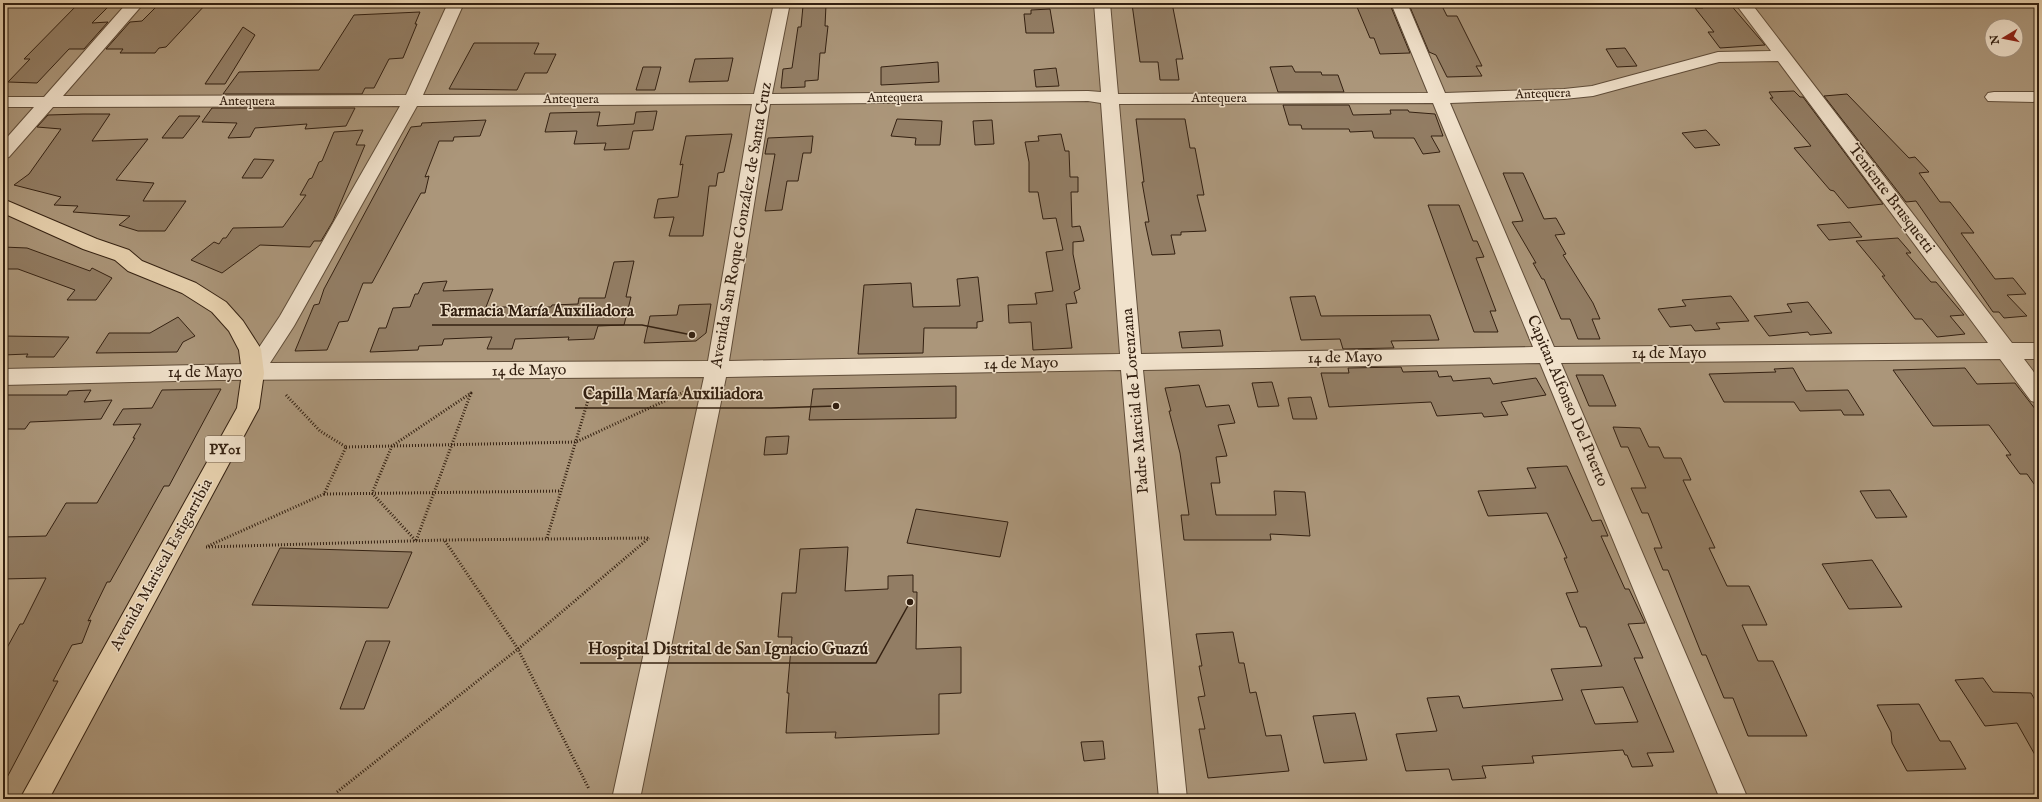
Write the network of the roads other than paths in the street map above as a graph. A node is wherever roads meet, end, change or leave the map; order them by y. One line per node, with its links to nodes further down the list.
1 (136, 3): 15 (street)
2 (456, 3): 13 (street)
3 (782, 3): 11 (street, Avenida San Roque González de Santa Cruz)
4 (1102, 3): 12 (street, Padre Marcial de Lorenzana)
5 (1399, 3): 10 (street, Capitan Alfonso Del Puerto)
6 (1743, 3): 7 (street, Teniente Brusquetti)
7 (1782, 56): 10 (street, Antequera); 21 (street, Teniente Brusquetti)
8 (1994, 97): 9 (street)
9 (2039, 97)
10 (1438, 98): 12 (street, Antequera); 22 (street, Capitan Alfonso Del Puerto)
11 (762, 99): 12 (street, Antequera); 13 (street, Antequera); 24 (street, Avenida San Roque González de Santa Cruz)
12 (1110, 99): 23 (street, Padre Marcial de Lorenzana)
13 (412, 100): 15 (street, Antequera); 25 (street)
14 (3, 102): 15 (street, Antequera)
15 (48, 103): 16 (street)
16 (3, 153)
17 (3, 205): 19 (highway, Avenida Mariscal Estigarribia / PY01)
18 (3, 217): 19 (highway)
19 (135, 266): 25 (highway, Avenida Mariscal Estigarribia / PY01)
20 (2039, 351): 21 (street, 14 de Mayo)
21 (2007, 352): 22 (street, 14 de Mayo); 27 (street, Teniente Brusquetti)
22 (1548, 355): 23 (street, 14 de Mayo); 31 (street, Capitan Alfonso Del Puerto)
23 (1131, 362): 24 (street, 14 de Mayo); 30 (street, Padre Marcial de Lorenzana)
24 (717, 369): 25 (street, 14 de Mayo); 29 (street, Avenida San Roque González de Santa Cruz)
25 (253, 373): 26 (street, 14 de Mayo); 28 (highway, Avenida Mariscal Estigarribia / PY01)
26 (3, 377)
27 (2039, 395)
28 (34, 799)
29 (626, 799)
30 (1173, 799)
31 (1734, 799)

